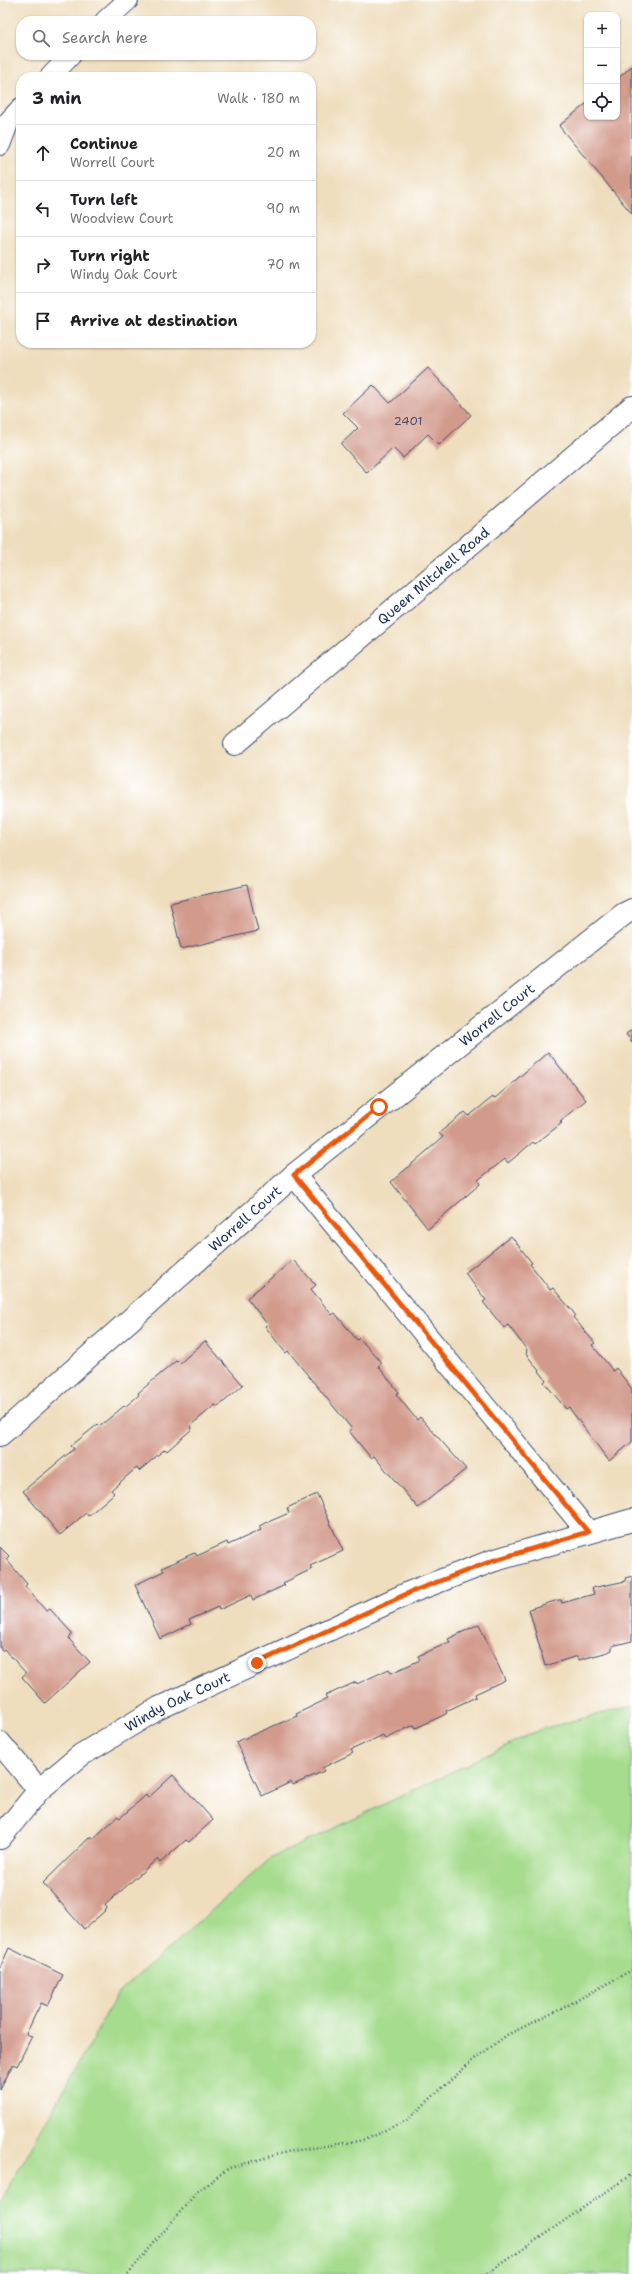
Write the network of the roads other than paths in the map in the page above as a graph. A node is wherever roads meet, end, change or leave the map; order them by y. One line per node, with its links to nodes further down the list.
1 (128, 0): 2 (lane)
2 (110, 16)
3 (66, 60): 4 (lane)
4 (55, 72)
5 (16, 113): 6 (lane)
6 (0, 145)
7 (632, 407): 8 (street, Queen Mitchell Road)
8 (234, 744)
9 (632, 910): 10 (street, Worrell Court)
10 (294, 1175): 11 (street, Worrell Court); 13 (street)
11 (0, 1435)
12 (632, 1520): 13 (street, Windy Oak Court)
13 (588, 1532): 15 (street, Windy Oak Court)
14 (0, 1743): 15 (street)
15 (39, 1790): 16 (street, Windy Oak Court)
16 (0, 1838)

